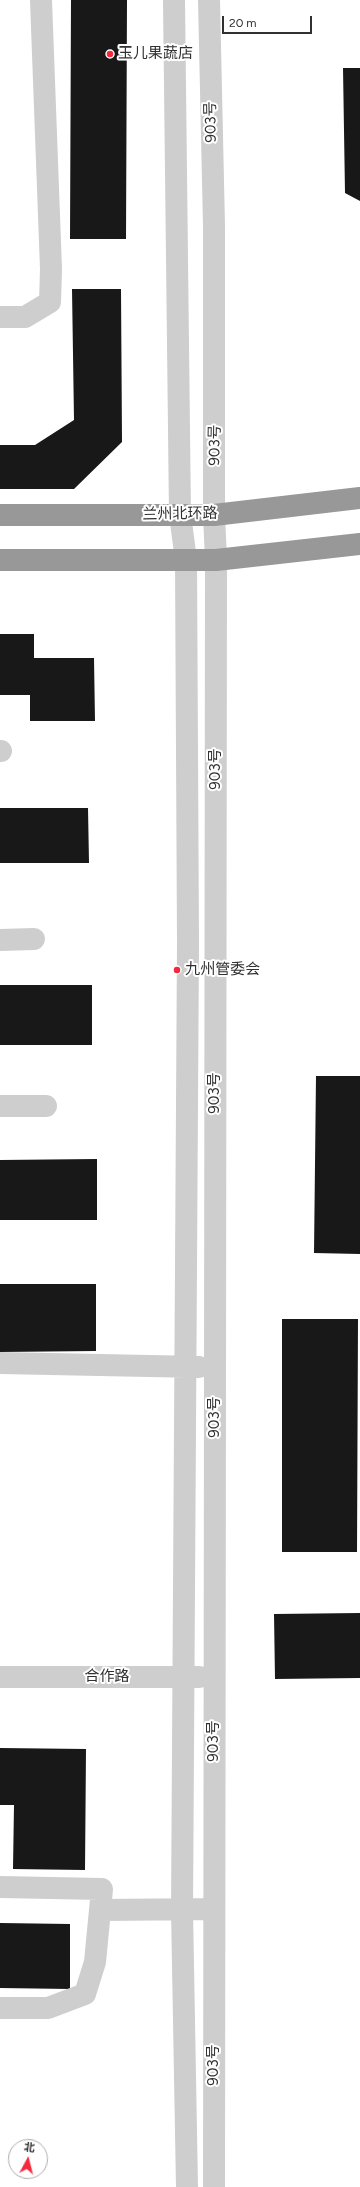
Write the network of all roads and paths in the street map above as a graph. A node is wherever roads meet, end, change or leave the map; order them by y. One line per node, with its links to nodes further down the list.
1 (41, 0): 4 (street)
2 (174, 0): 7 (street)
3 (209, 0): 8 (street, 903号)
4 (0, 317)
5 (360, 498): 8 (highway, 兰州北环路)
6 (0, 515): 7 (highway, 兰州北环路)
7 (180, 515): 8 (highway, 兰州北环路); 11 (street)
8 (214, 515): 12 (street, 903号)
9 (360, 544): 12 (highway)
10 (0, 560): 11 (highway)
11 (186, 560): 12 (highway); 18 (street)
12 (216, 560): 19 (street, 903号)
13 (34, 939): 14 (street)
14 (0, 940)
15 (0, 1106): 16 (street)
16 (46, 1106)
17 (0, 1363): 18 (street)
18 (185, 1367): 19 (street); 21 (street)
19 (215, 1367): 22 (street, 903号)
20 (0, 1677): 21 (street, 合作路)
21 (185, 1677): 22 (street, 合作路); 26 (street)
22 (214, 1677): 24 (street, 903号)
23 (0, 1887): 25 (street)
24 (214, 1909): 26 (street); 29 (street, 903号)
25 (100, 1910): 26 (street); 27 (street)
26 (182, 1910): 28 (street)
27 (0, 2008)
28 (187, 2187)
29 (214, 2187)

